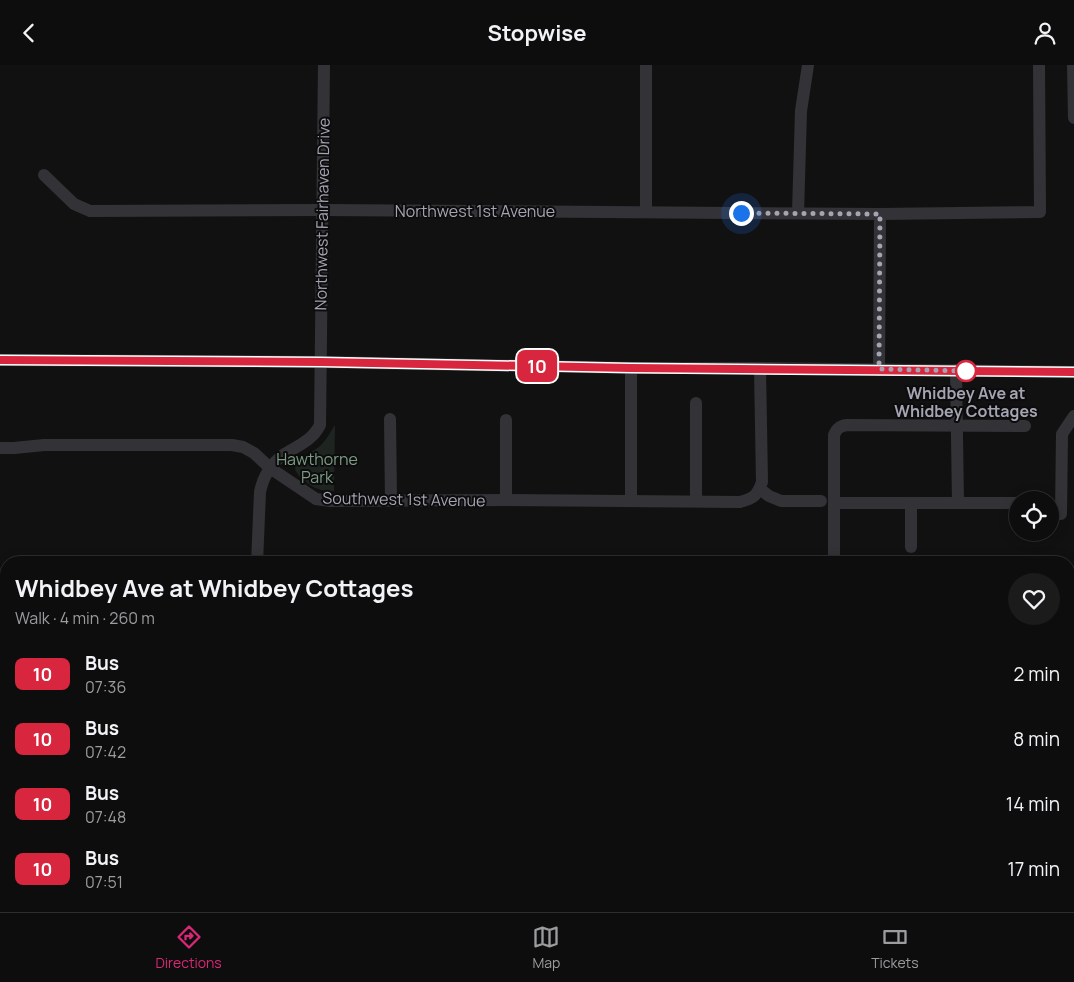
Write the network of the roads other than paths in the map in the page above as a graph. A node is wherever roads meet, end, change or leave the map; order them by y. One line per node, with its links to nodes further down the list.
1 (324, 65): 8 (street, Northwest Fairhaven Drive)
2 (646, 65): 9 (street)
3 (808, 65): 10 (street)
4 (1040, 65): 11 (street, Northwest 1st Avenue)
5 (1073, 65): 6 (street)
6 (1074, 118)
7 (44, 175): 8 (street, Northwest 1st Avenue)
8 (322, 210): 9 (street, Northwest 1st Avenue); 13 (street, Northwest Fairhaven Drive)
9 (646, 212): 10 (street, Northwest 1st Avenue)
10 (798, 213): 11 (street, Northwest 1st Avenue)
11 (880, 214): 16 (street)
12 (0, 359): 13 (street)
13 (321, 362): 14 (street); 27 (street, Northwest Fairhaven Drive)
14 (631, 368): 15 (street); 31 (street)
15 (760, 368): 16 (street); 28 (street)
16 (879, 369): 17 (street)
17 (956, 370): 18 (street); 23 (street)
18 (1074, 372)
19 (696, 403): 32 (street)
20 (1074, 416): 25 (street)
21 (390, 419): 30 (street)
22 (506, 420): 29 (street)
23 (957, 425): 24 (street); 33 (street); 35 (street)
24 (1025, 426)
25 (1068, 441): 37 (street)
26 (0, 448): 27 (street, Southwest 1st Avenue)
27 (270, 468): 30 (street, Southwest 1st Avenue); 39 (street)
28 (760, 489): 32 (street, Southwest 1st Avenue); 33 (street)
29 (506, 500): 30 (street, Southwest 1st Avenue); 31 (street, Southwest 1st Avenue)
30 (391, 501)
31 (631, 501): 32 (street, Southwest 1st Avenue)
32 (696, 501)
33 (827, 502): 34 (street); 40 (street)
34 (911, 503): 35 (street); 38 (street)
35 (958, 503): 36 (street)
36 (1009, 503)
37 (1061, 513)
38 (911, 547)
39 (258, 556)
40 (834, 556)

